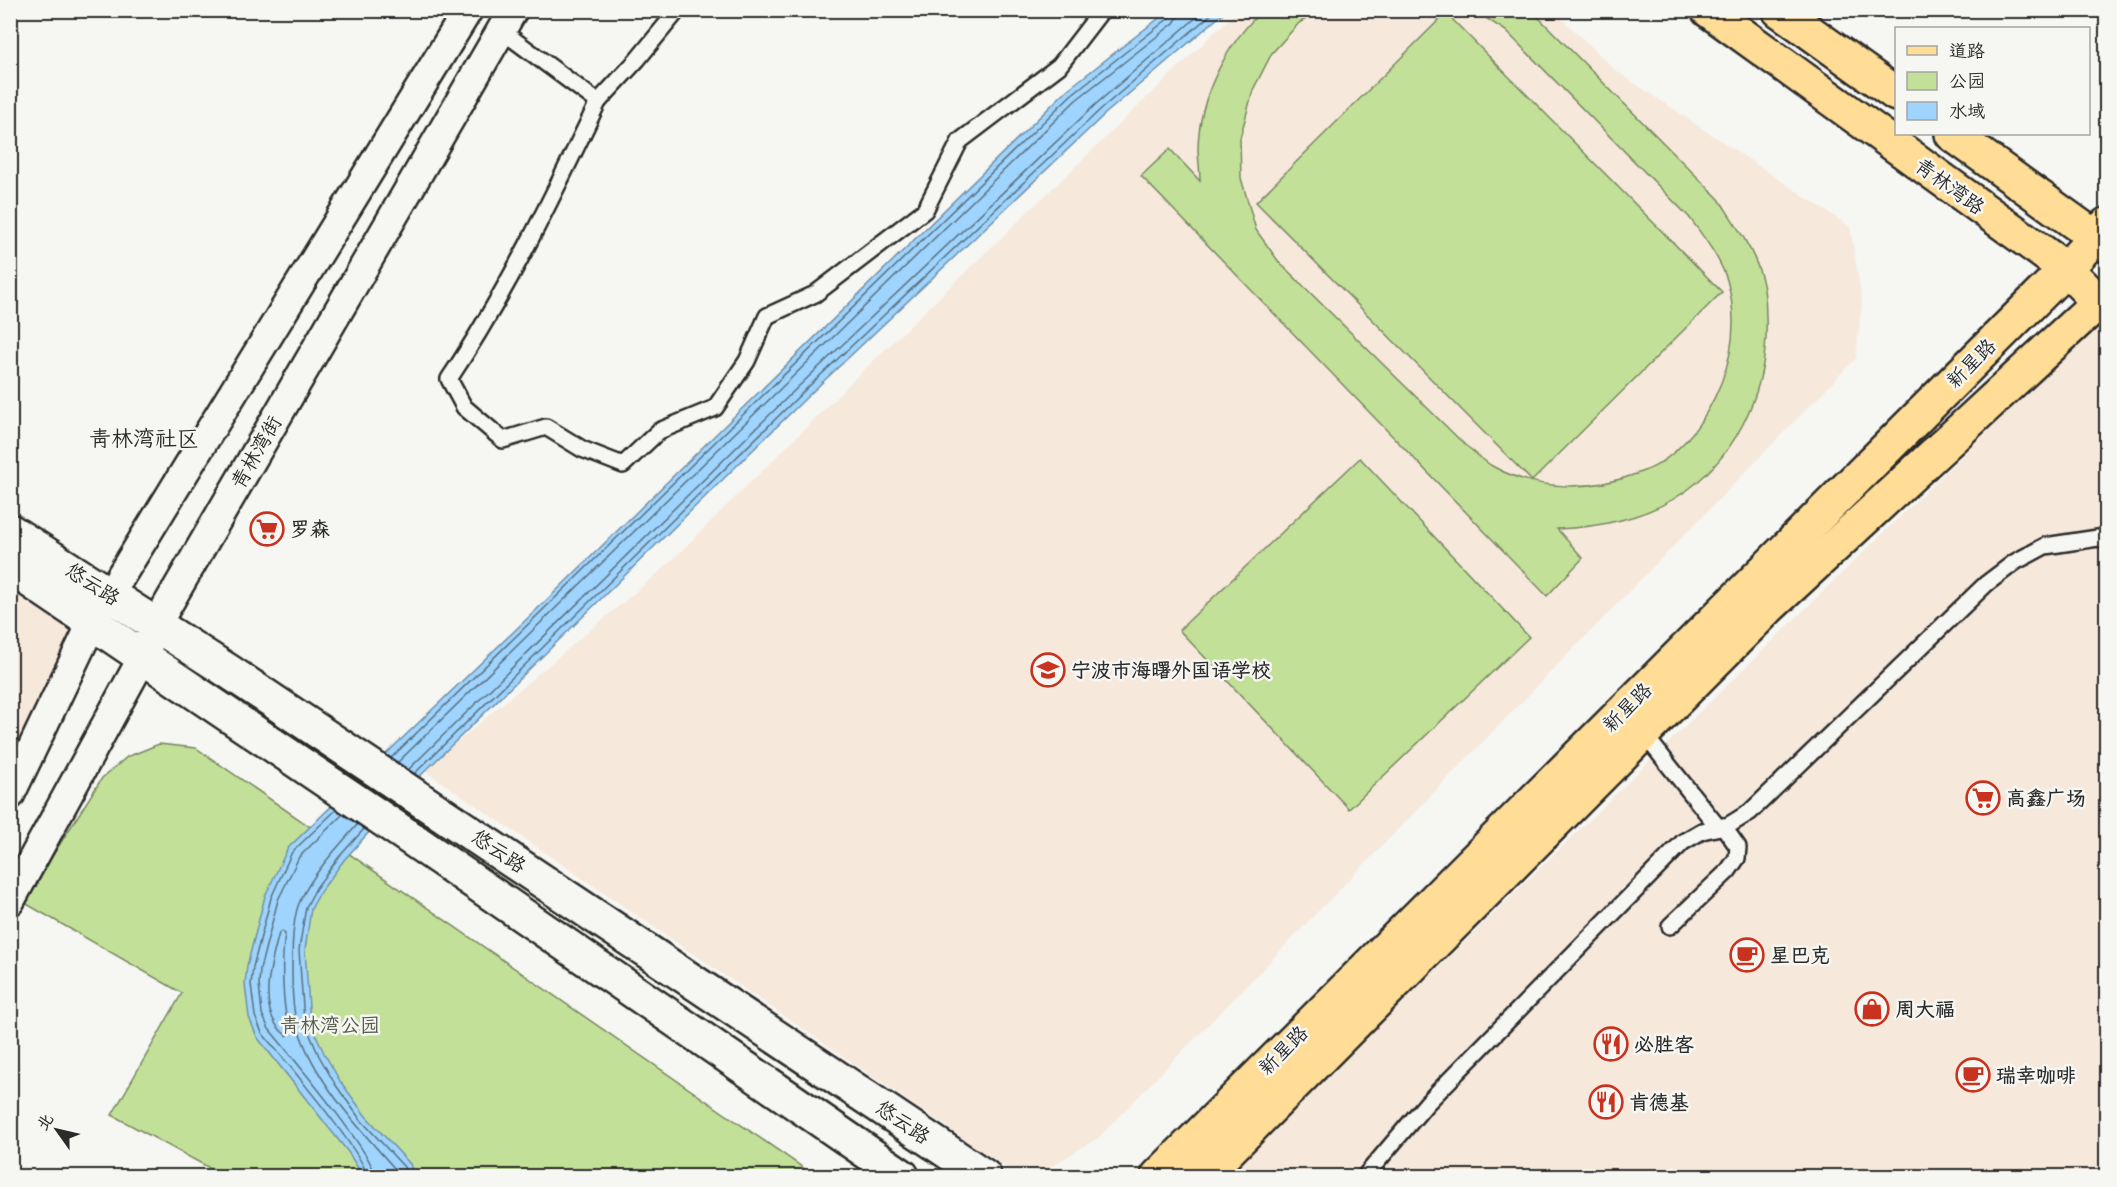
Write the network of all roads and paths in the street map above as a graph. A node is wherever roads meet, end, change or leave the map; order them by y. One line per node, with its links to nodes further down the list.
1 (468, 10): 16 (street)
2 (678, 10): 8 (lane)
3 (1102, 10): 8 (lane)
4 (1708, 10): 11 (main road, 青林湾路)
5 (1779, 10): 7 (main road)
6 (507, 21): 8 (lane); 18 (street, 青林湾街)
7 (1895, 93)
8 (598, 102)
9 (1953, 135): 10 (main road)
10 (2103, 235): 11 (main road, 新星路)
11 (2066, 269): 12 (main road, 青林湾路); 27 (main road, 新星路)
12 (2104, 302): 20 (main road, 新星路)
13 (10, 531): 16 (street, 悠云路)
14 (2106, 540): 22 (lane)
15 (10, 567): 17 (street, 悠云路)
16 (109, 594): 17 (street); 18 (street, 悠云路)
17 (92, 623): 19 (street, 悠云路); 21 (street)
18 (156, 625): 19 (street, 青林湾街); 26 (street, 悠云路)
19 (143, 657): 23 (street, 青林湾街); 25 (street, 悠云路)
20 (1642, 733): 22 (lane); 28 (main road, 新星路)
21 (10, 795)
22 (1721, 827): 24 (lane); 29 (lane)
23 (10, 901)
24 (1670, 926)
25 (902, 1176)
26 (984, 1176)
27 (1158, 1176)
28 (1203, 1176)
29 (1365, 1176)

